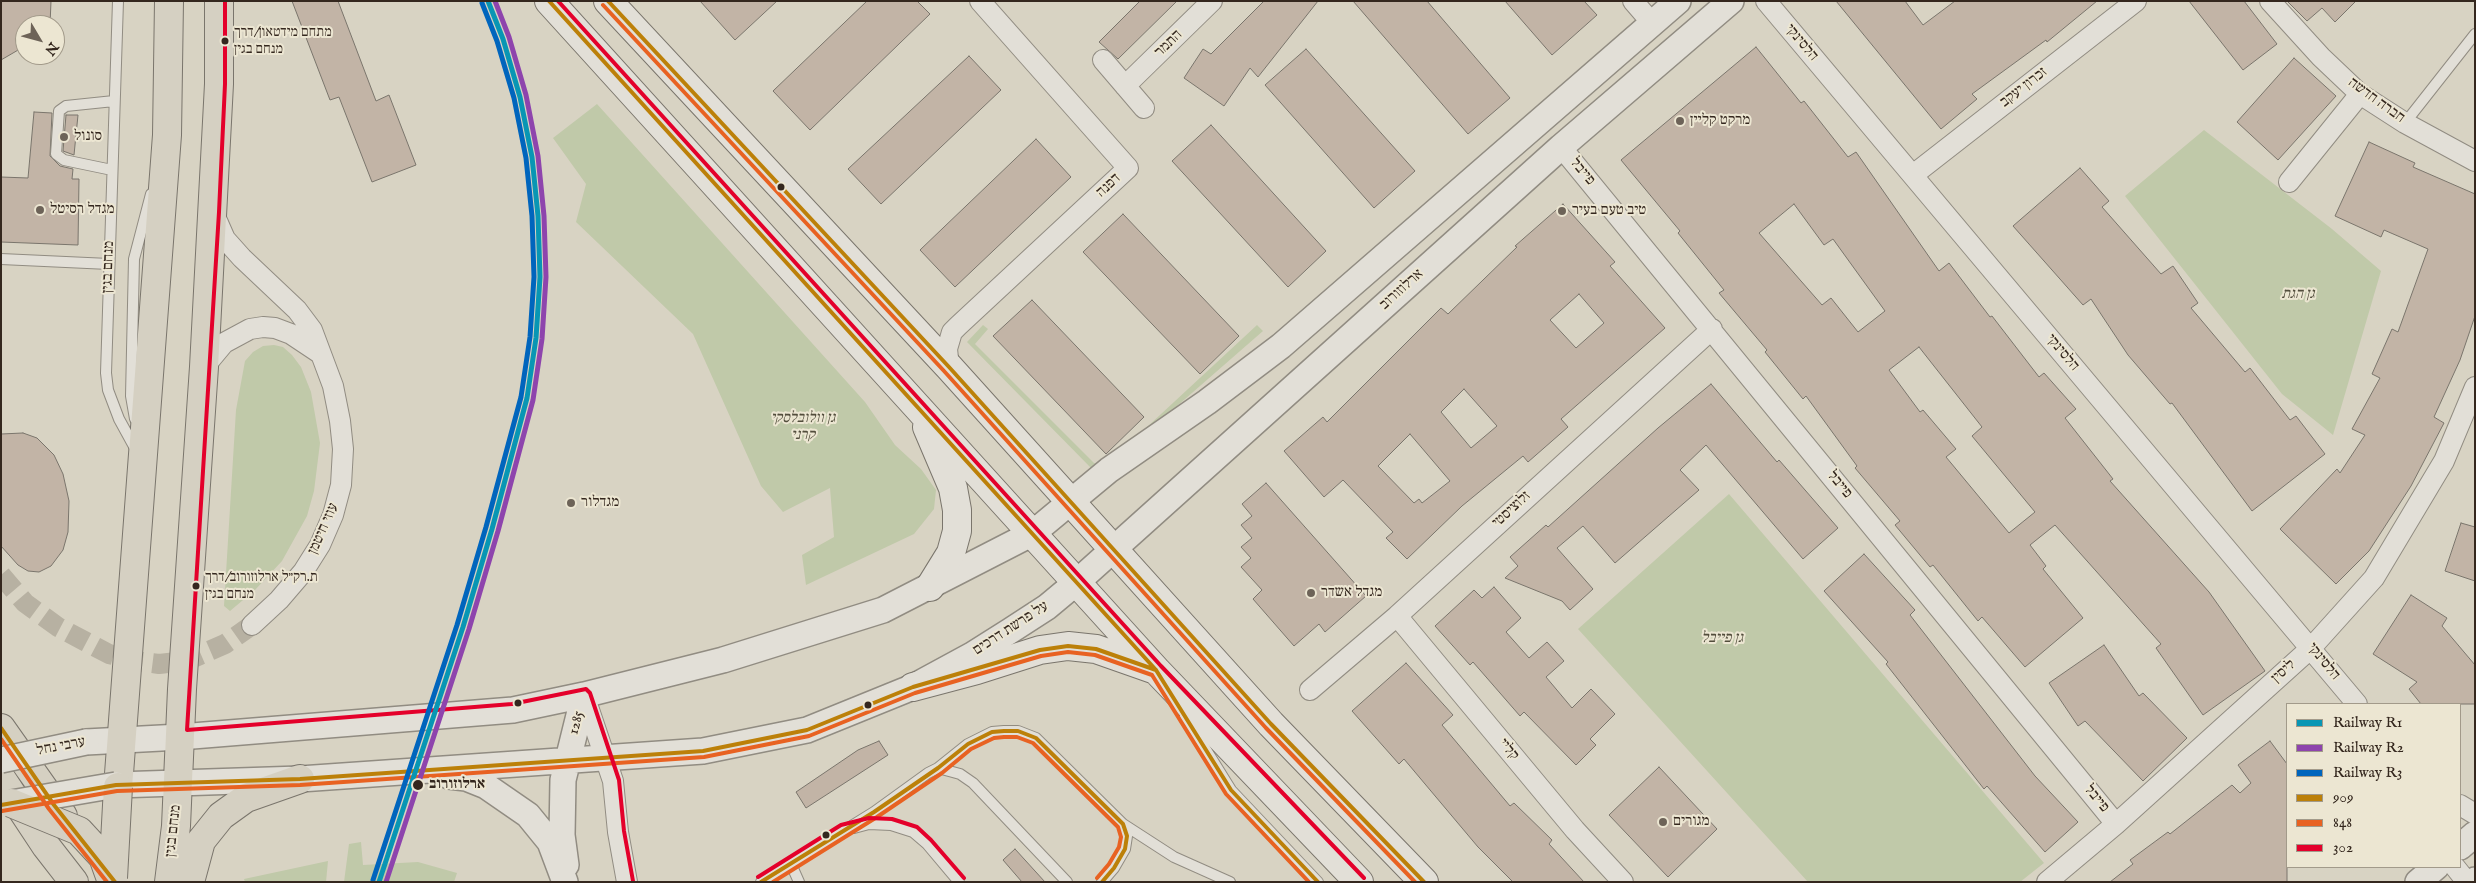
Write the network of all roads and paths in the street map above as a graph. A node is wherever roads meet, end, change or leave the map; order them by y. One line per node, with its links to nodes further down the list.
1 (118, 1): 19 (lane, מנחם בגין)
2 (169, 1): 36 (main road)
3 (219, 1): 27 (main road, מנחם בגין)
4 (549, 1): 35 (main road)
5 (608, 1): 32 (main road)
6 (980, 1): 32 (street, דפנה)
7 (1212, 1): 17 (street, התמר)
8 (1633, 1): 14 (street)
9 (1678, 1): 14 (street)
10 (1731, 1): 22 (street, ארלוזורוב)
11 (1766, 1): 25 (street, הלסינקי)
12 (2136, 1): 25 (street, זכרון יעקב)
13 (2270, 1): 18 (street, חברה חדשה)
14 (1652, 23): 37 (street)
15 (2475, 34): 21 (lane)
16 (1103, 60): 17 (street)
17 (1125, 86): 20 (street)
18 (2360, 94): 21 (street, חברה חדשה); 26 (street)
19 (114, 101): 24 (lane, מנחם בגין); 24 (lane)
20 (1144, 108)
21 (2405, 123): 23 (street, חברה חדשה)
22 (1561, 147): 30 (street, פייבל); 39 (street, ארלוזורוב)
23 (2475, 161)
24 (112, 170): 29 (lane, מנחם בגין)
25 (1912, 175): 44 (street, הלסינקי)
26 (2289, 182)
27 (212, 212): 31 (street, עוזי חיטמן); 33 (main road, מנחם בגין)
28 (1, 259): 29 (lane)
29 (109, 264): 36 (lane, מנחם בגין)
30 (1712, 329): 42 (street, זלוציסטי); 66 (street, פייבל)
31 (321, 354): 33 (street); 43 (street, עוזי חיטמן)
32 (950, 366): 37 (main road)
33 (204, 367): 51 (main road, מנחם בגין)
34 (2475, 387): 44 (street, ליסין)
35 (918, 407): 38 (main road); 41 (main road)
36 (143, 465): 52 (main road)
37 (1071, 502): 38 (street); 39 (main road)
38 (1033, 533): 40 (main road); 41 (street)
39 (1114, 551): 40 (street, ארלוזורוב); 87 (main road)
40 (1077, 582): 45 (main road); 46 (street, על פרשת דרכים)
41 (930, 587): 48 (street)
42 (1396, 616): 47 (street, זלוציסטי); 88 (street, קליי)
43 (252, 625)
44 (2311, 648): 49 (street, הלסינקי); 66 (street, ליסין)
45 (1156, 670): 46 (main road); 85 (lane); 86 (main road)
46 (913, 687): 53 (street, על פרשת דרכים)
47 (1310, 690)
48 (584, 695): 51 (street); 53 (street, 1285); 55 (street, 1285)
49 (2356, 703)
50 (1, 728): 75 (main road)
51 (180, 737): 52 (street); 60 (main road, מנחם בגין)
52 (121, 738): 54 (street, ערבי נחל, bridge); 61 (main road)
53 (605, 758): 55 (street, על פרשת דרכים); 78 (street, 1285)
54 (1, 760)
55 (568, 760): 57 (street, על פרשת דרכים); 77 (street, 1285)
56 (938, 768): 65 (lane); 67 (lane); 82 (lane)
57 (405, 772): 59 (street, על פרשת דרכים); 77 (street)
58 (1, 778): 74 (main road)
59 (300, 779): 60 (street, על פרשת דרכים); 76 (main road)
60 (178, 784): 61 (street, על פרשת דרכים); 73 (main road, מנחם בגין)
61 (118, 786): 62 (street, bridge); 75 (main road, bridge)
62 (6, 804): 75 (main road, bridge)
63 (2461, 806): 64 (street)
64 (2475, 814)
65 (1123, 824): 83 (lane); 84 (lane)
66 (2116, 824): 89 (street, ליסין)
67 (844, 831): 70 (lane); 81 (lane)
68 (2475, 834): 69 (street)
69 (2461, 846)
70 (791, 864): 79 (lane); 80 (lane)
71 (2435, 868): 90 (street)
72 (2456, 868): 91 (street)
73 (170, 872)
74 (74, 882)
75 (113, 882)
76 (190, 882)
77 (566, 882)
78 (627, 882)
79 (761, 882)
80 (799, 882)
81 (959, 882)
82 (1067, 882)
83 (1102, 882)
84 (1230, 882)
85 (1318, 882)
86 (1359, 882)
87 (1424, 882)
88 (1622, 882)
89 (2047, 882)
90 (2418, 882)
91 (2467, 882)

